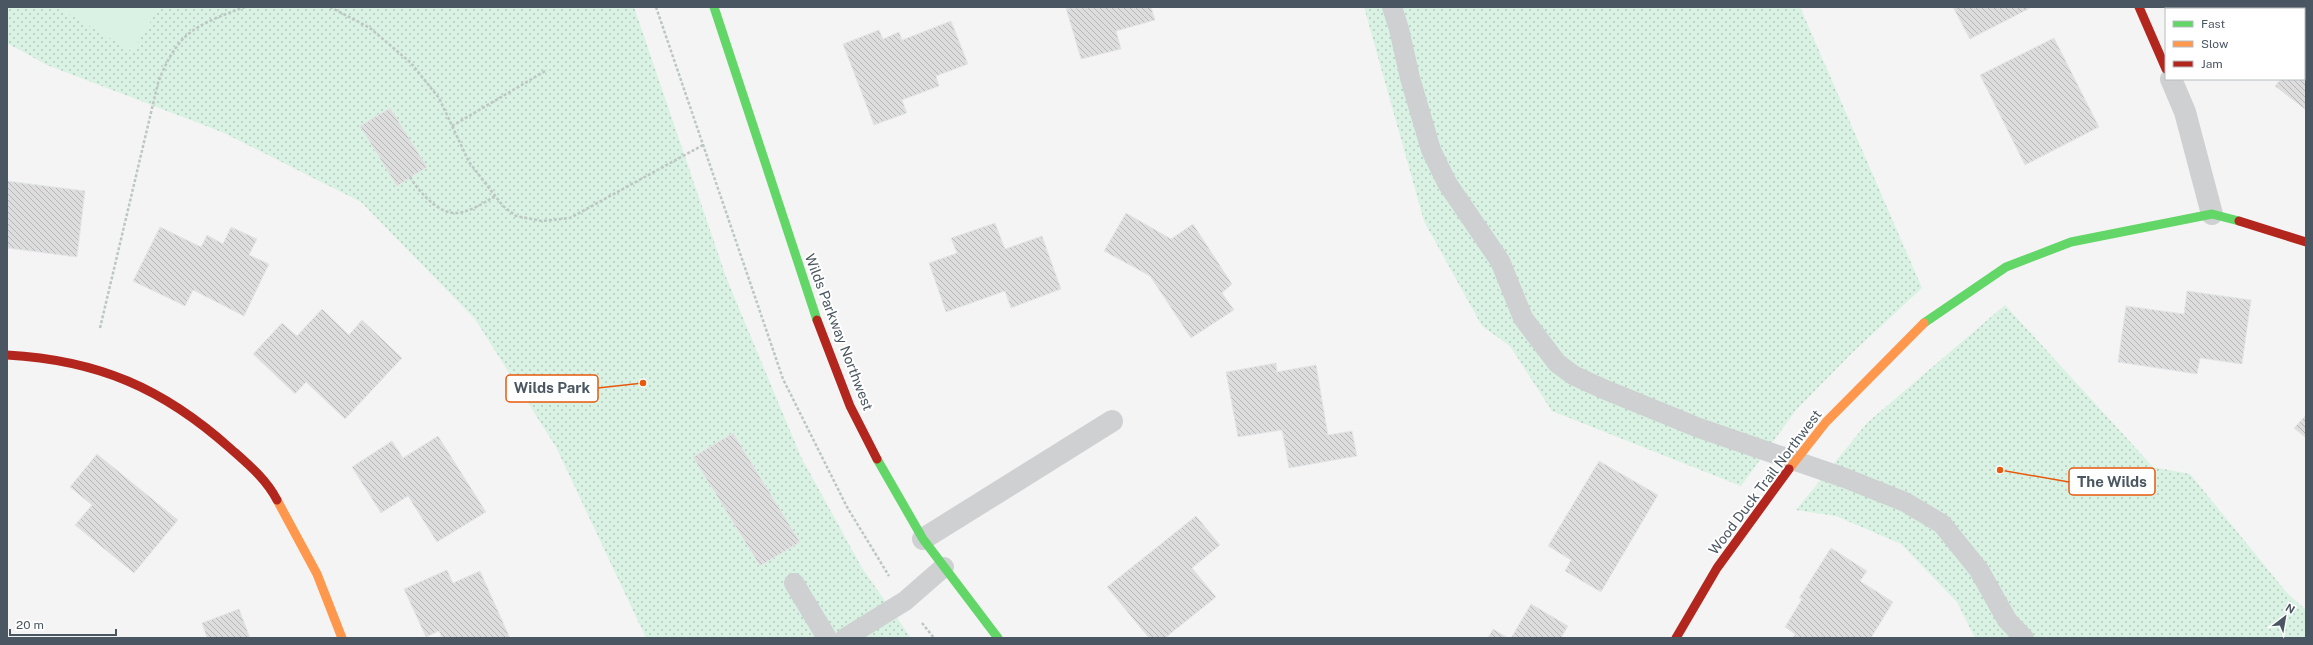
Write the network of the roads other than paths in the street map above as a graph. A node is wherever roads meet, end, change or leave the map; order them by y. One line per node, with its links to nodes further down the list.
1 (714, 7): 11 (street, Wilds Parkway Northwest)
2 (1392, 7): 10 (lane)
3 (2138, 7): 4 (street)
4 (2165, 67)
5 (2171, 80): 6 (street)
6 (2212, 214): 7 (street, Wood Duck Trail Northwest); 10 (street, Wood Duck Trail Northwest)
7 (2306, 242)
8 (7, 355): 14 (street)
9 (1112, 421): 11 (street)
10 (1794, 461): 18 (street, Wood Duck Trail Northwest); 19 (lane)
11 (923, 539): 12 (street, Wilds Parkway Northwest)
12 (944, 567): 16 (lane); 17 (street, Wilds Parkway Northwest)
13 (794, 583): 15 (lane)
14 (342, 638)
15 (827, 638)
16 (845, 638)
17 (998, 638)
18 (1676, 638)
19 (2024, 638)

